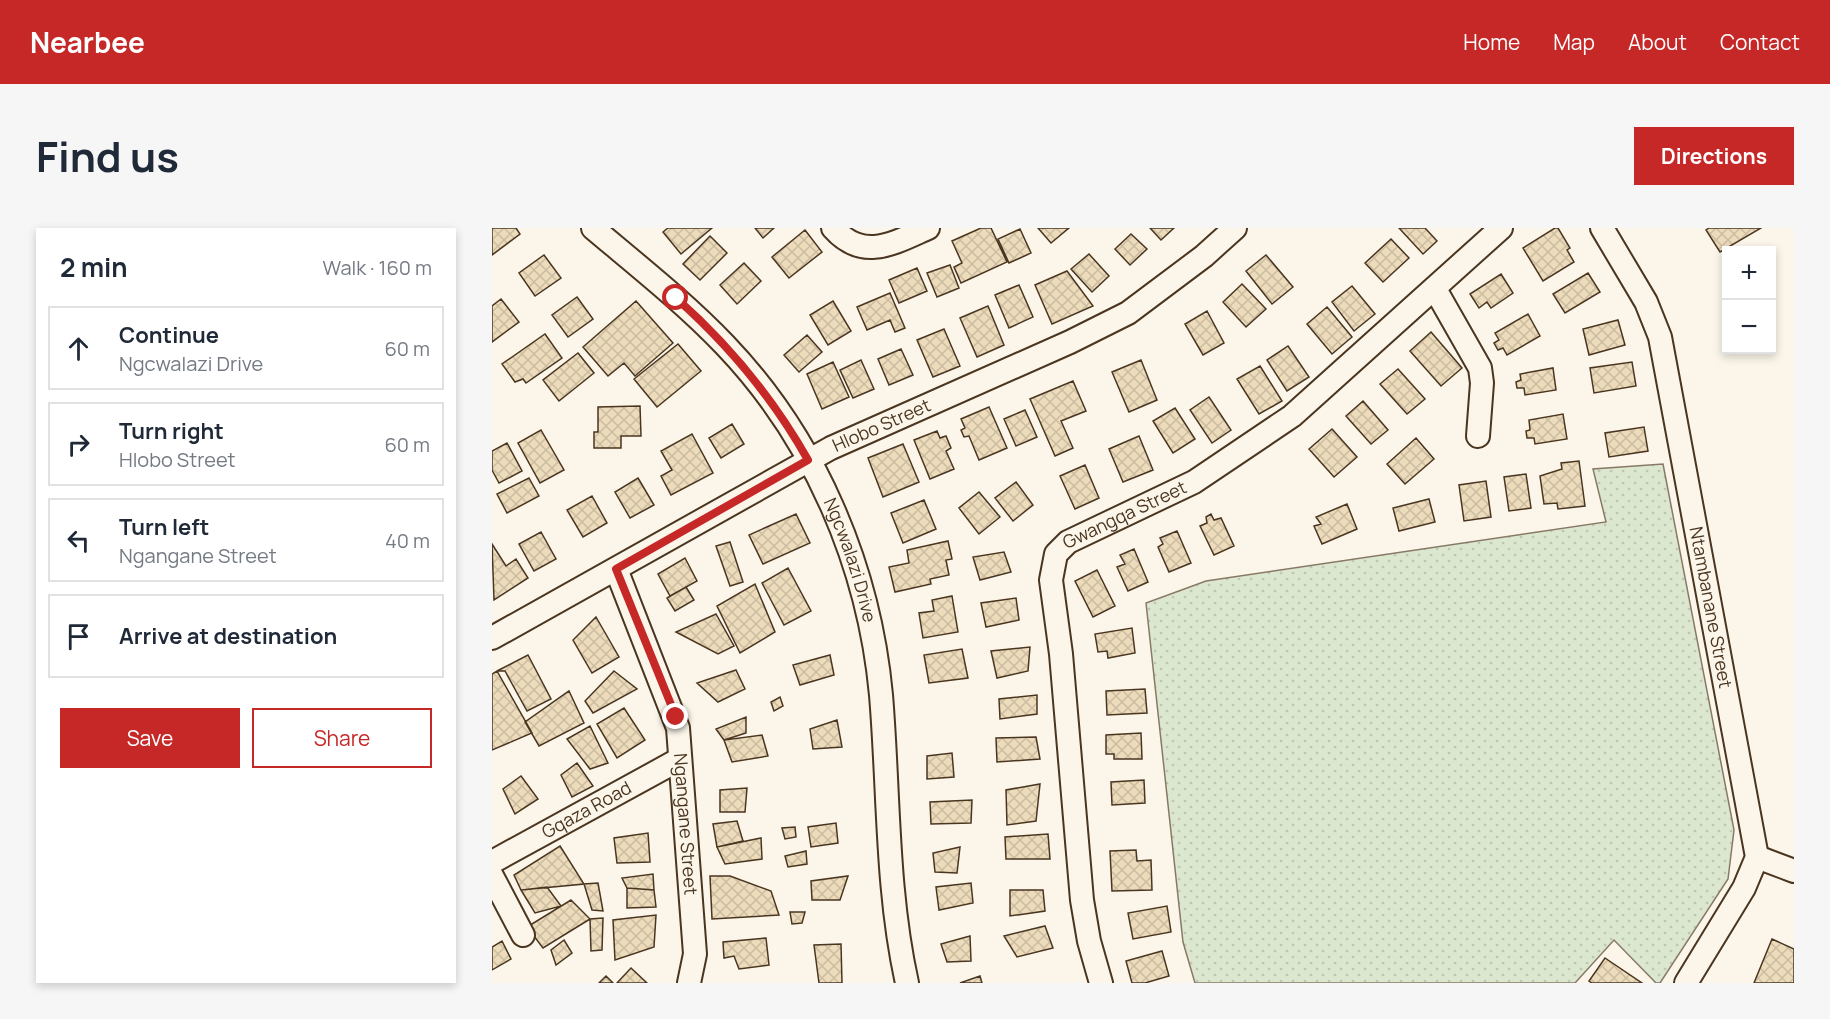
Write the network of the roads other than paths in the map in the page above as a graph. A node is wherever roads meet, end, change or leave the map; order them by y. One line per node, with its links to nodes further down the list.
1 (593, 228): 9 (street, Ngcwalazi Drive)
2 (833, 228): 3 (street)
3 (928, 228)
4 (1234, 228): 9 (street, Hlobo Street)
5 (1501, 228): 7 (street, Gwangqa Street)
6 (1602, 228): 13 (street, Ntambanane Street)
7 (1435, 289): 8 (street); 20 (street, Gwangqa Street)
8 (1478, 436)
9 (808, 460): 10 (street, Hlobo Street); 19 (street, Ngcwalazi Drive)
10 (616, 569): 11 (street, Hlobo Street); 12 (street, Ngangane Street)
11 (492, 638)
12 (680, 759): 14 (street, Gqaza Road); 18 (street, Ngangane Street)
13 (1757, 857): 15 (street); 21 (street)
14 (492, 862)
15 (1794, 871)
16 (492, 876): 17 (street)
17 (523, 935)
18 (688, 983)
19 (907, 983)
20 (1101, 983)
21 (1686, 983)

